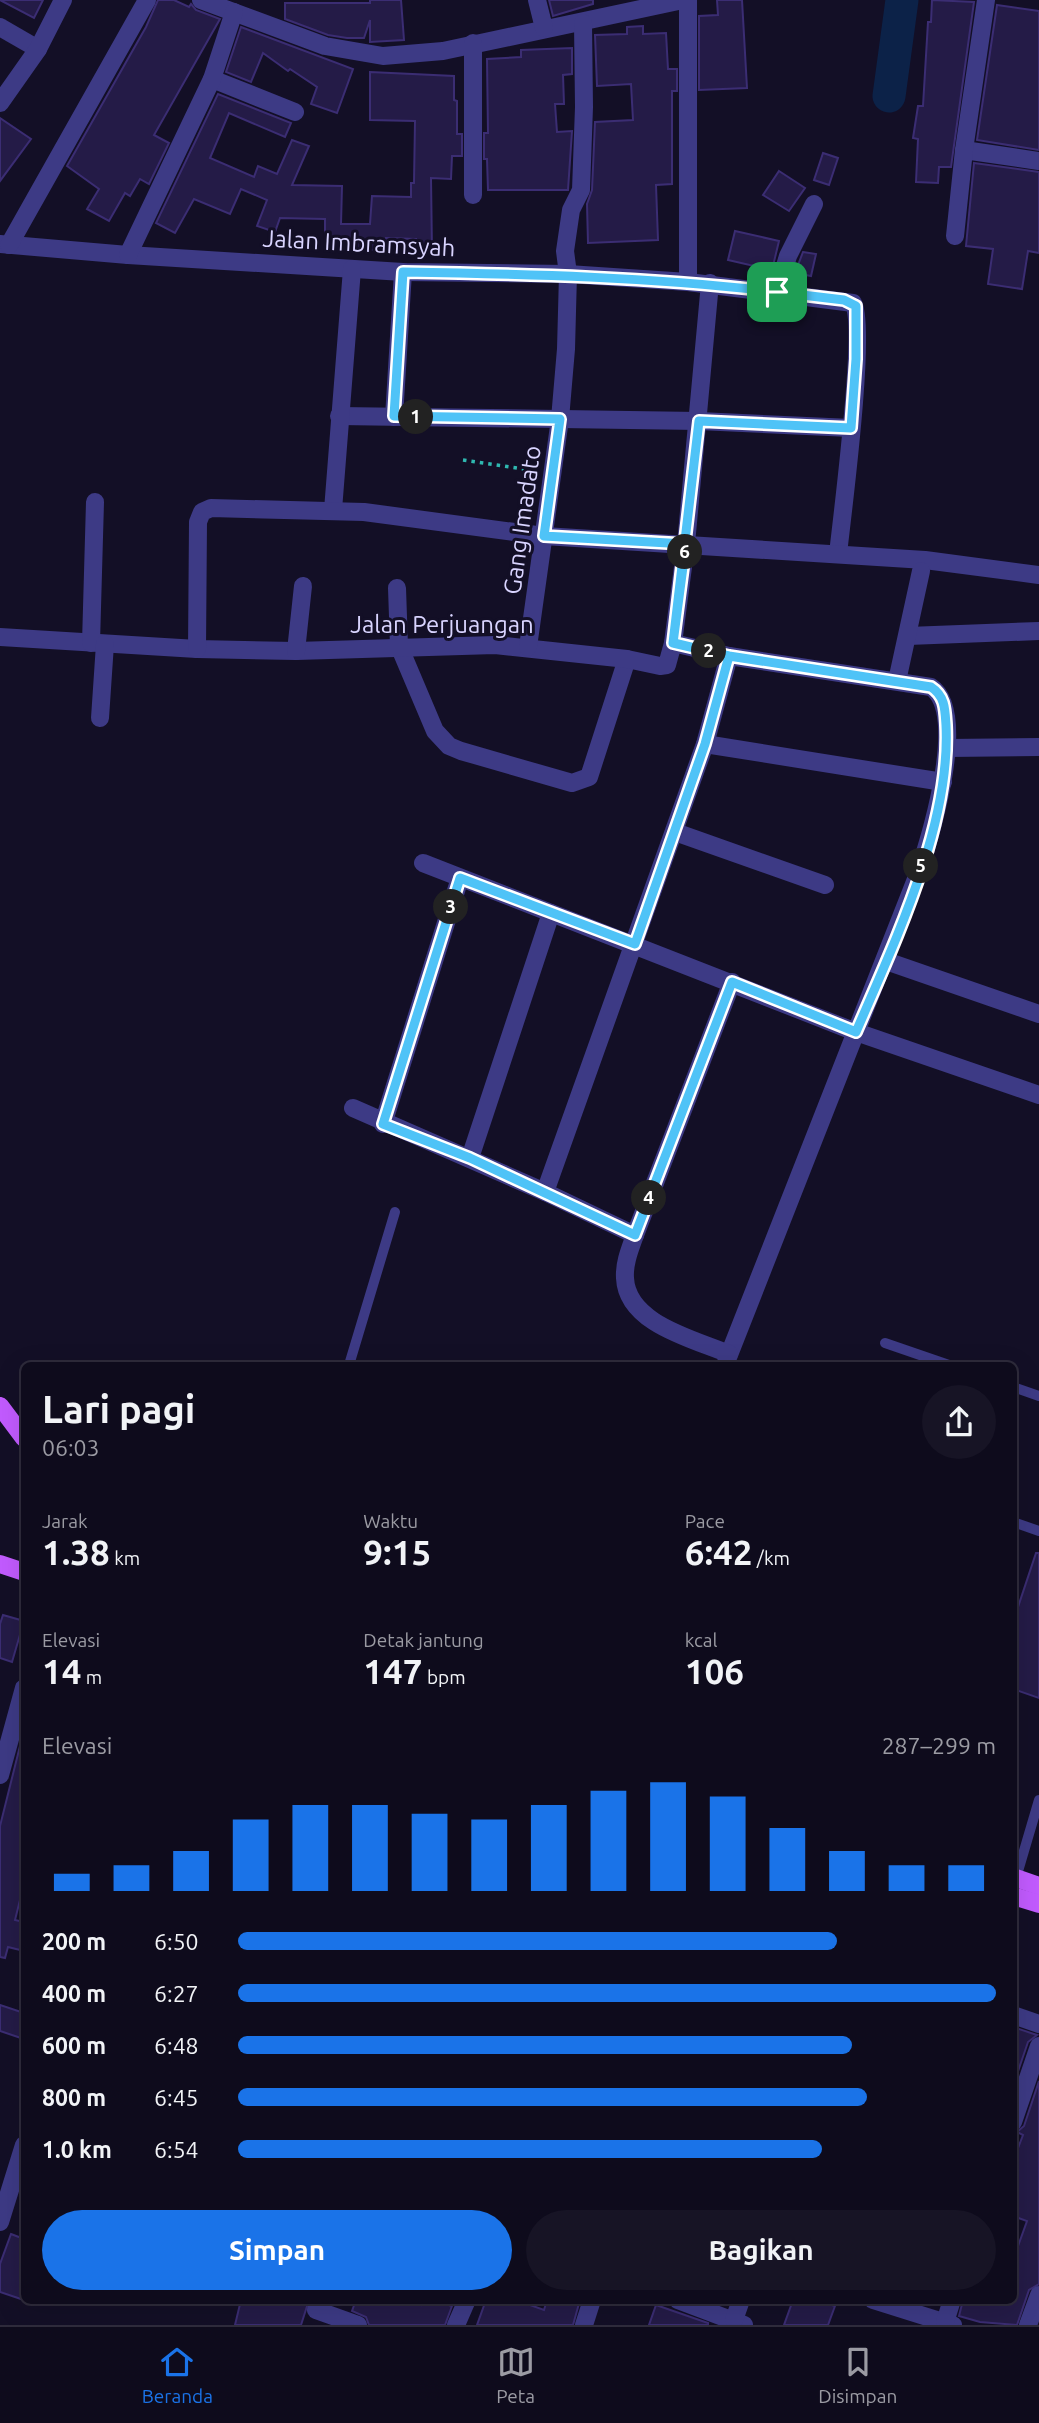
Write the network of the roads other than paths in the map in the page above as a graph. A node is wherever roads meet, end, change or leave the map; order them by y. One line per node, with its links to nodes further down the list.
1 (63, 0): 13 (street)
2 (147, 0): 22 (street)
3 (201, 0): 8 (street)
4 (537, 0): 11 (street)
5 (685, 0): 7 (street); 27 (street)
6 (986, 0): 17 (street)
7 (644, 4): 9 (street)
8 (234, 12): 12 (street); 14 (street)
9 (583, 23): 11 (street); 26 (street, Gang Imadato)
10 (0, 27): 13 (street)
11 (544, 28): 12 (street)
12 (473, 43): 19 (street)
13 (38, 49): 15 (street)
14 (212, 79): 16 (street); 23 (street)
15 (0, 103)
16 (295, 112)
17 (964, 150): 18 (street); 21 (street)
18 (1039, 161)
19 (473, 195)
20 (814, 204): 29 (street)
21 (955, 236)
22 (4, 244): 23 (street, Jalan Imbramsyah)
23 (128, 255): 24 (street, Jalan Imbramsyah)
24 (352, 269): 25 (street, Jalan Imbramsyah); 30 (street)
25 (403, 272): 26 (street, Jalan Imbramsyah); 31 (street)
26 (568, 274): 27 (street, Jalan Imbramsyah); 32 (street, Gang Imadato)
27 (688, 282): 28 (street, Jalan Imbramsyah)
28 (713, 284): 29 (street, Jalan Imbramsyah); 33 (street)
29 (777, 292): 34 (street, Jalan Imbramsyah)
30 (339, 416): 31 (street); 36 (street)
31 (394, 416): 32 (street)
32 (560, 419): 33 (street); 37 (street, Gang Imadato)
33 (699, 421): 34 (street); 38 (street)
34 (851, 428): 39 (street)
35 (95, 502): 48 (street)
36 (333, 510): 37 (street); 51 (street)
37 (544, 536): 38 (street); 50 (street, Gang Imadato)
38 (686, 544): 39 (street); 47 (street)
39 (838, 554): 41 (street)
40 (921, 571): 45 (street)
41 (1039, 575)
42 (303, 586): 52 (street)
43 (397, 588): 49 (street)
44 (1039, 631): 45 (street)
45 (908, 636): 55 (street)
46 (0, 637): 48 (street, Jalan Perjuangan)
47 (673, 643): 53 (street); 54 (street, Jalan Perjuangan)
48 (98, 644): 51 (street, Jalan Perjuangan); 56 (street)
49 (399, 646): 50 (street, Jalan Perjuangan); 52 (street, Jalan Perjuangan); 54 (street)
50 (528, 647): 54 (street, Jalan Perjuangan)
51 (197, 649): 52 (street, Jalan Perjuangan)
52 (296, 651)
53 (729, 656): 55 (street); 57 (street)
54 (627, 659)
55 (897, 681): 59 (street)
56 (100, 718)
57 (705, 744): 60 (street); 61 (street)
58 (1039, 747): 59 (street)
59 (947, 748): 60 (street)
60 (943, 782): 67 (street)
61 (675, 832): 64 (street); 66 (street)
62 (423, 863): 63 (street)
63 (460, 878): 65 (street); 73 (street)
64 (825, 885)
65 (551, 913): 66 (street); 74 (street)
66 (635, 944): 68 (street); 75 (street)
67 (886, 961): 69 (street); 70 (street)
68 (732, 982): 70 (street); 77 (street)
69 (1039, 1014)
70 (856, 1032): 71 (street); 79 (street)
71 (1039, 1095)
72 (353, 1108): 73 (street)
73 (383, 1124): 74 (street)
74 (470, 1158): 75 (street)
75 (545, 1192): 77 (street)
76 (395, 1212): 80 (lane)
77 (635, 1235): 79 (street)
78 (884, 1343): 81 (lane)
79 (727, 1359)
80 (350, 1362)
81 (940, 1362)
82 (1017, 1388): 83 (lane)
83 (1039, 1396)
84 (0, 1406): 85 (main road)
85 (21, 1434)
86 (1017, 1523): 87 (lane)
87 (1039, 1531)
88 (0, 1564): 89 (main road)
89 (21, 1571)
90 (21, 1699): 91 (street)
91 (0, 1775)
92 (1039, 1800): 93 (lane)
93 (1019, 1851)
94 (1017, 1884): 96 (main road)
95 (1017, 1886): 97 (main road)
96 (1039, 1886)
97 (1039, 1904)
98 (1017, 2016): 99 (street)
99 (1039, 2024)
100 (1039, 2046): 101 (street)
101 (1017, 2110)
102 (21, 2156): 103 (street)
103 (0, 2222)
104 (1039, 2295): 118 (street)
105 (465, 2304): 116 (street)
106 (591, 2304): 117 (street)
107 (684, 2304): 112 (street)
108 (741, 2304): 113 (street)
109 (886, 2304): 114 (street)
110 (951, 2304): 114 (street)
111 (315, 2311): 115 (street)
112 (706, 2318): 113 (street)
113 (739, 2323)
114 (949, 2323)
115 (358, 2325)
116 (456, 2325)
117 (584, 2325)
118 (1028, 2325)

